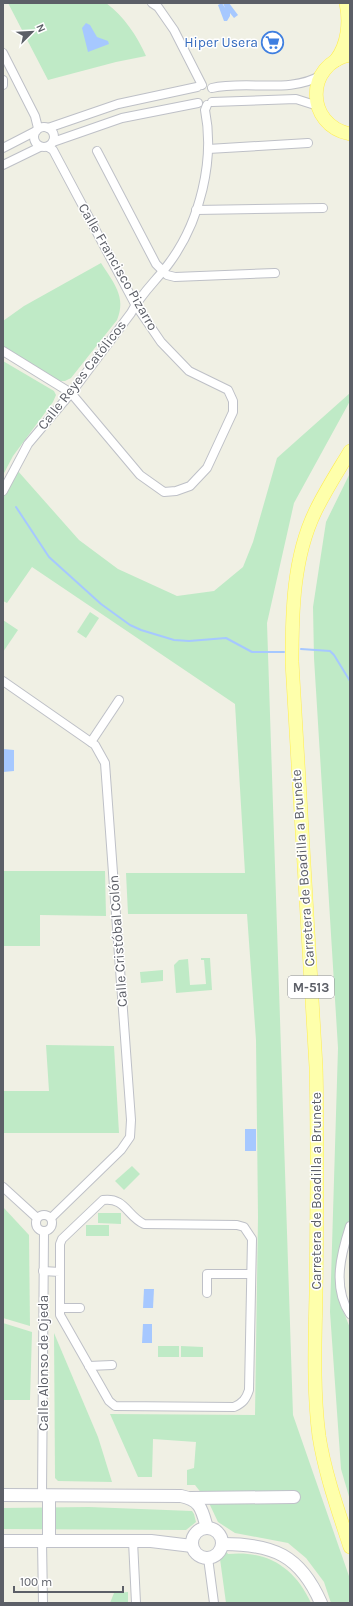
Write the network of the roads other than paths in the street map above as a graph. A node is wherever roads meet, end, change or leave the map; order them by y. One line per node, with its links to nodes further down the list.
1 (152, 3): 9 (street)
2 (348, 7): 5 (main road)
3 (3, 55): 15 (street)
4 (350, 55): 5 (main road)
5 (336, 60): 6 (main road)
6 (321, 75): 10 (street); 13 (main road)
7 (3, 80): 8 (street)
8 (3, 85)
9 (199, 86): 10 (street); 11 (street); 14 (street)
10 (212, 88): 12 (street)
11 (198, 103): 12 (street); 18 (street)
12 (209, 103): 13 (street); 20 (street, Calle Reyes Católicos)
13 (318, 106): 16 (main road)
14 (48, 128): 15 (street); 18 (street)
15 (37, 130): 18 (street); 19 (street)
16 (350, 134)
17 (308, 142): 20 (street)
18 (47, 145): 22 (street); 27 (street, Calle Francisco Pizarro)
19 (3, 148)
20 (208, 149): 24 (street, Calle Reyes Católicos)
21 (97, 151): 25 (street)
22 (3, 165)
23 (323, 208): 24 (street)
24 (196, 210): 25 (street, Calle Reyes Católicos)
25 (162, 272): 26 (street); 27 (street, Calle Reyes Católicos)
26 (275, 273)
27 (135, 304): 29 (street, Calle Reyes Católicos); 29 (street, Calle Francisco Pizarro)
28 (3, 351): 29 (street, Calle Francisco Pizarro)
29 (71, 393): 31 (street, Calle Reyes Católicos)
30 (350, 451): 54 (main road, Carretera de Boadilla a Brunete / M-513)
31 (3, 491)
32 (3, 682): 34 (street, Calle Cristóbal Colón)
33 (119, 700): 34 (street)
34 (91, 742): 37 (street, Calle Cristóbal Colón)
35 (3, 1187): 36 (street)
36 (37, 1218): 37 (street); 39 (street)
37 (51, 1218): 39 (street)
38 (350, 1226): 46 (street)
39 (44, 1231): 40 (street, Calle Alonso de Ojeda)
40 (43, 1271): 41 (street); 50 (street, Calle Alonso de Ojeda)
41 (60, 1272): 42 (street); 44 (street)
42 (251, 1274): 43 (street); 47 (street)
43 (207, 1293)
44 (60, 1308): 45 (street); 47 (street)
45 (80, 1308)
46 (350, 1314)
47 (89, 1366): 48 (street)
48 (112, 1366)
49 (3, 1495): 50 (street)
50 (46, 1496): 52 (street); 56 (street)
51 (294, 1497): 52 (street)
52 (191, 1498): 53 (street)
53 (207, 1528): 58 (street); 59 (street)
54 (348, 1538): 60 (main road, Carretera de Boadilla a Brunete / M-513)
55 (3, 1541): 56 (street)
56 (45, 1541): 57 (street); 62 (street)
57 (133, 1541): 59 (street); 63 (street)
58 (223, 1544): 61 (street); 65 (street)
59 (192, 1546): 61 (street)
60 (350, 1547)
61 (208, 1558): 64 (street)
62 (43, 1603)
63 (136, 1603)
64 (214, 1603)
65 (321, 1603)

